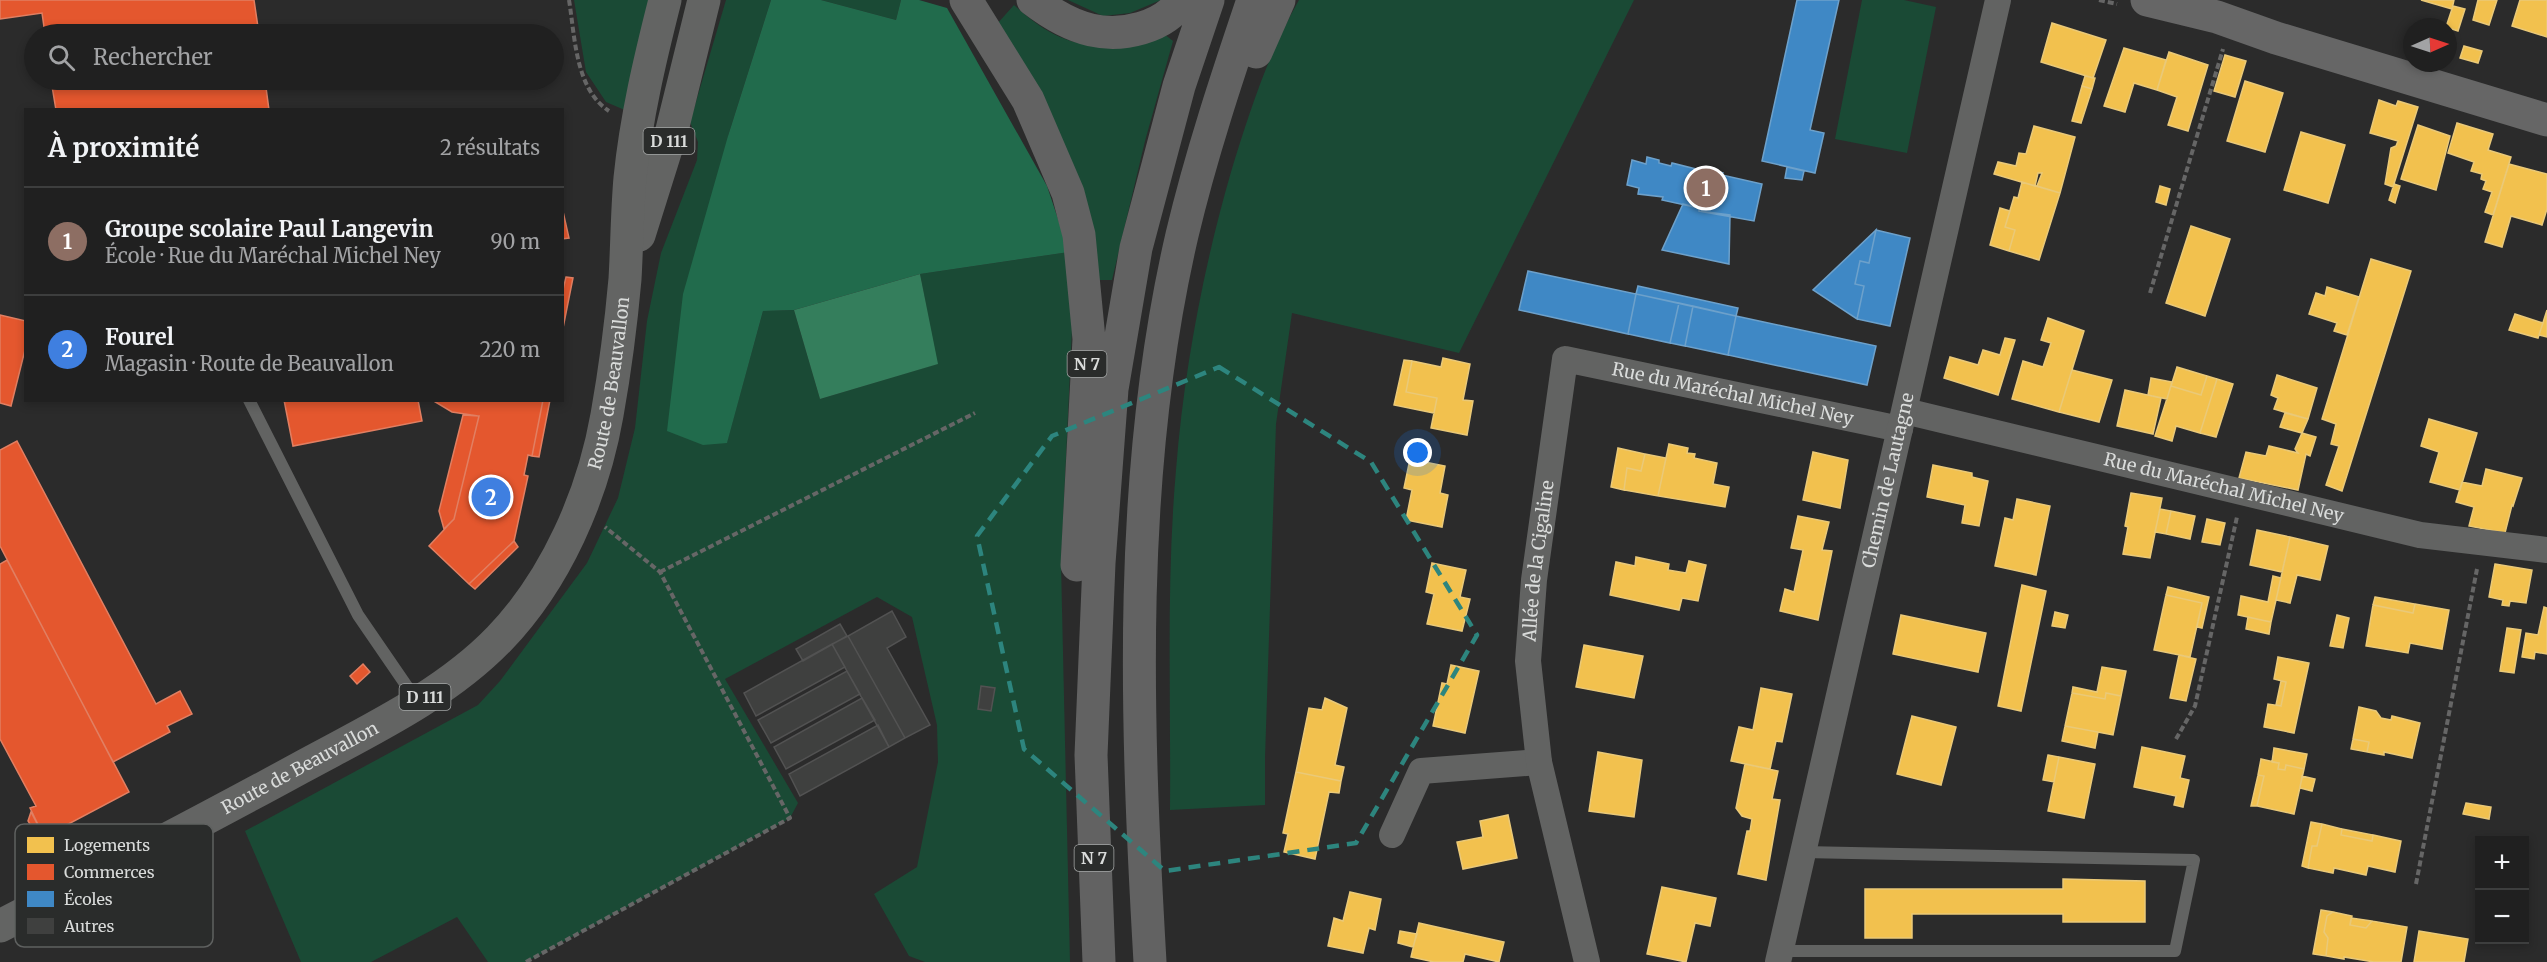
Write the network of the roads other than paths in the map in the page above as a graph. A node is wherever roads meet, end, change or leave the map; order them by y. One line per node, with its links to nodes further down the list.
1 (666, 0): 14 (main road, D 111)
2 (705, 0): 14 (main road, D 111)
3 (966, 0): 20 (highway, N 7)
4 (1033, 0): 5 (highway)
5 (1182, 0)
6 (1208, 0): 20 (highway, N 7)
7 (1253, 0): 13 (highway)
8 (1279, 0): 13 (highway)
9 (1998, 0): 17 (street, Chemin de Lautagne)
10 (2146, 0): 11 (main road)
11 (2214, 13): 12 (main road)
12 (2547, 120)
13 (1182, 234): 29 (highway)
14 (625, 280): 19 (main road, Route de Beauvallon / D 111)
15 (1565, 359): 17 (street, Rue du Maréchal Michel Ney); 21 (street, Allée de la Cigaline)
16 (250, 402): 19 (lane)
17 (1903, 420): 18 (street, Rue du Maréchal Michel Ney); 24 (street, Chemin de Lautagne)
18 (2547, 550)
19 (417, 702): 22 (main road, Route de Beauvallon / D 111)
20 (1091, 755): 28 (highway, N 7)
21 (1539, 762): 23 (street); 30 (street, Allée de la Cigaline)
22 (195, 824)
23 (1392, 836)
24 (1803, 852): 27 (street, Chemin de Lautagne); 27 (lane)
25 (15, 918): 26 (main road, Route de Beauvallon / D 111)
26 (0, 926)
27 (1779, 956)
28 (1099, 962)
29 (1150, 962)
30 (1587, 962)

